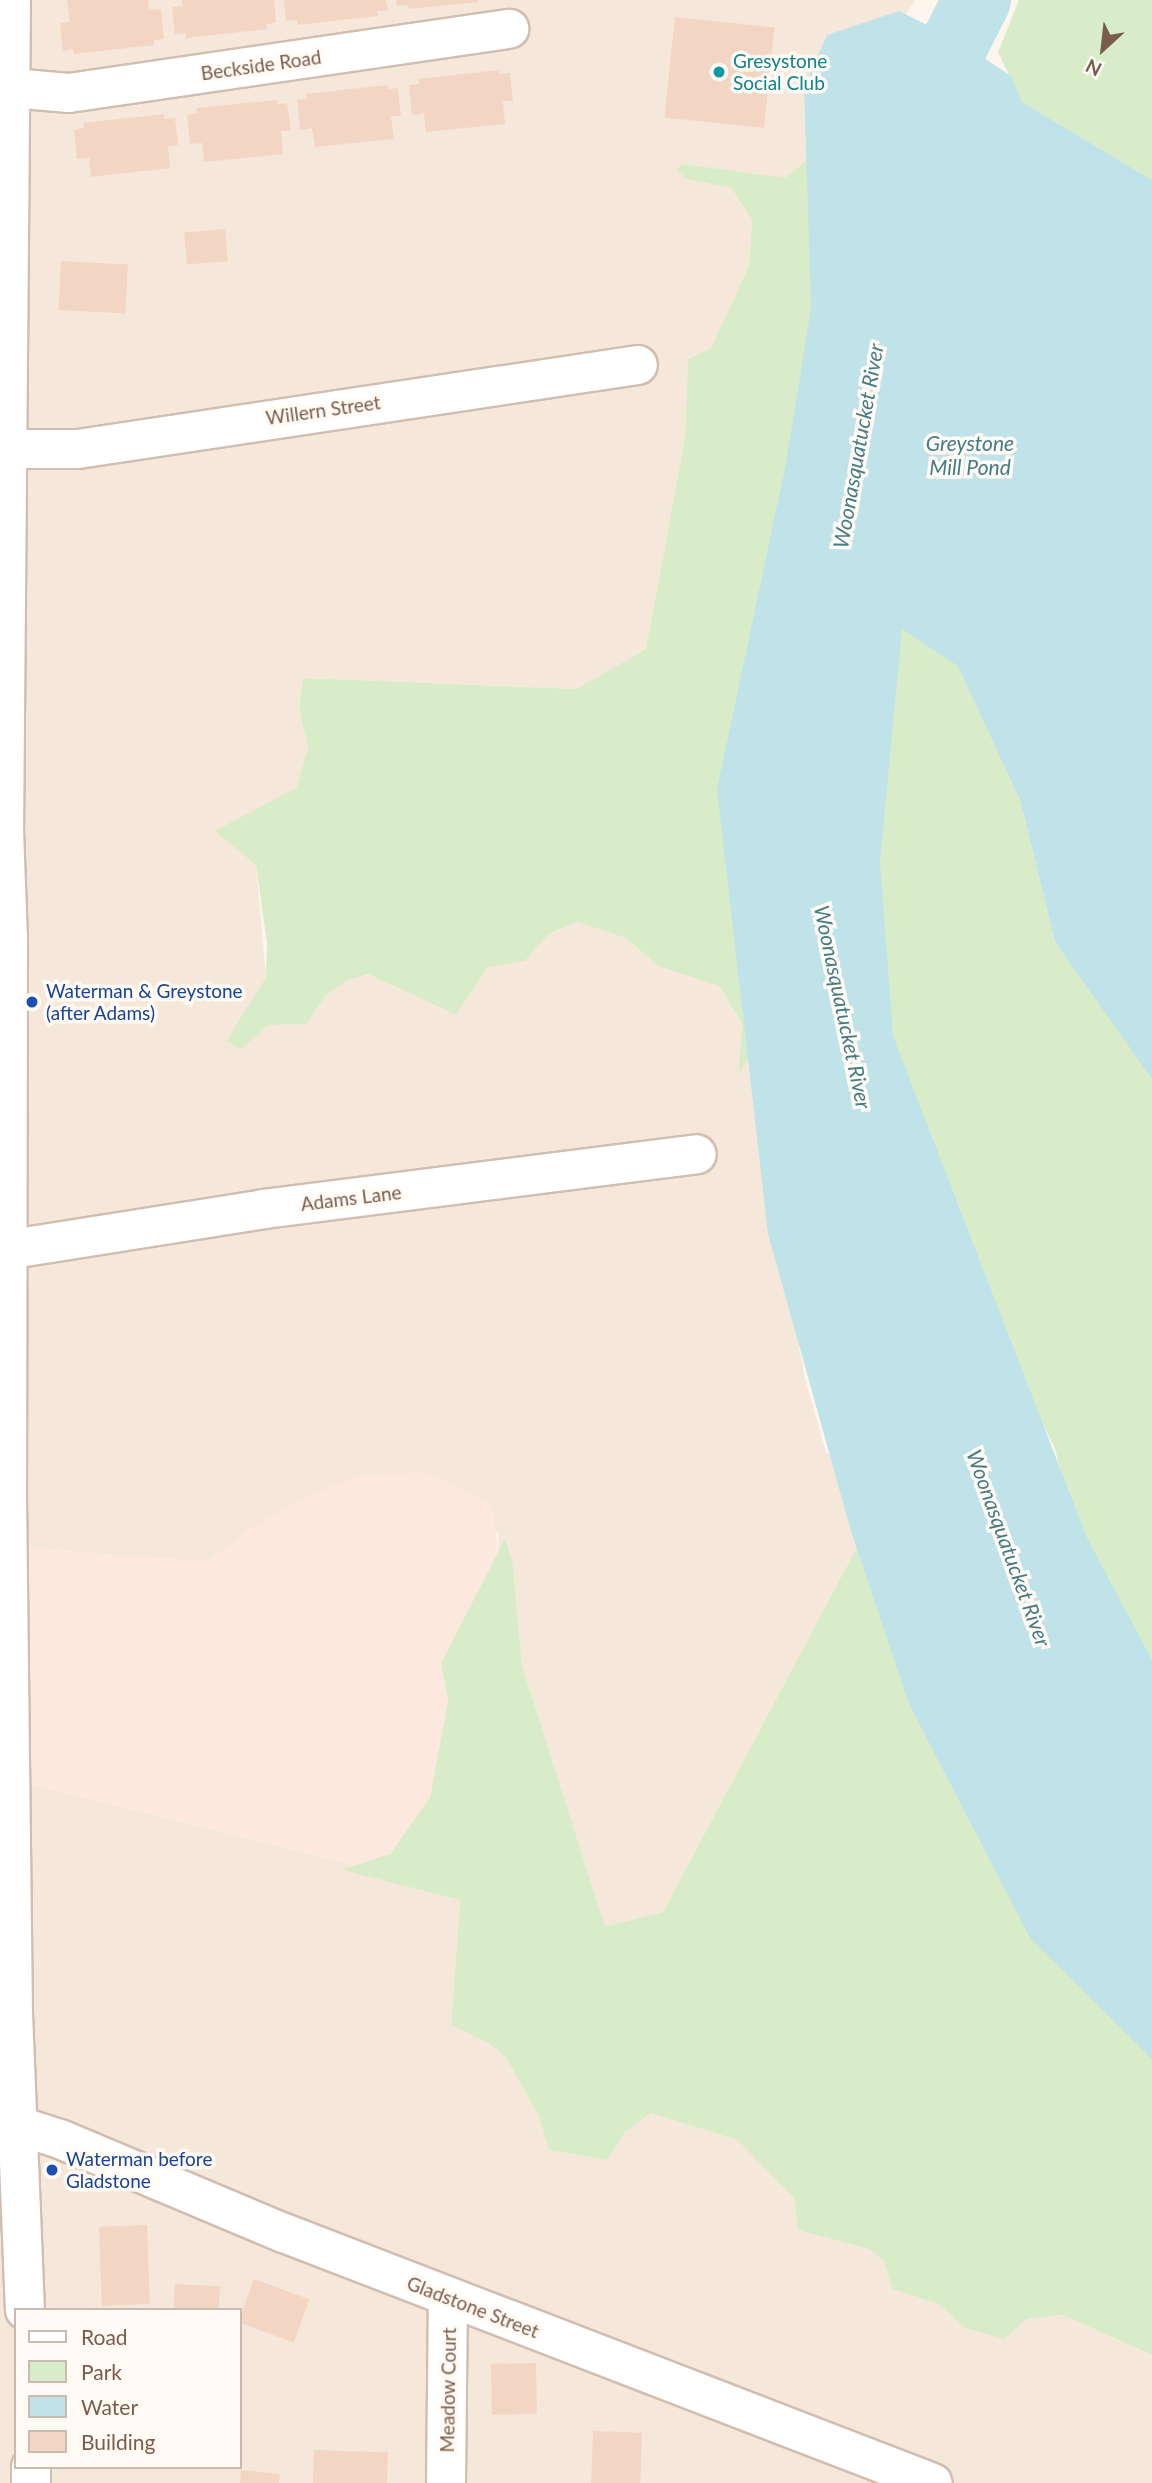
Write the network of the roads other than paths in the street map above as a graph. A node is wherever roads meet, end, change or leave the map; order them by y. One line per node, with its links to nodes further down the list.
1 (11, 0): 3 (street)
2 (509, 29): 3 (street, Beckside Road)
3 (12, 88): 5 (street)
4 (638, 365): 5 (street, Willern Street)
5 (8, 449): 6 (street)
6 (2, 830): 8 (street)
7 (697, 1154): 8 (street, Adams Lane)
8 (6, 1250): 9 (street)
9 (16, 2126): 10 (street); 11 (street, Gladstone Street)
10 (12, 2252): 12 (street)
11 (449, 2298): 13 (street, Meadow Court); 14 (street, Gladstone Street)
12 (25, 2308)
13 (446, 2483)
14 (933, 2483)

